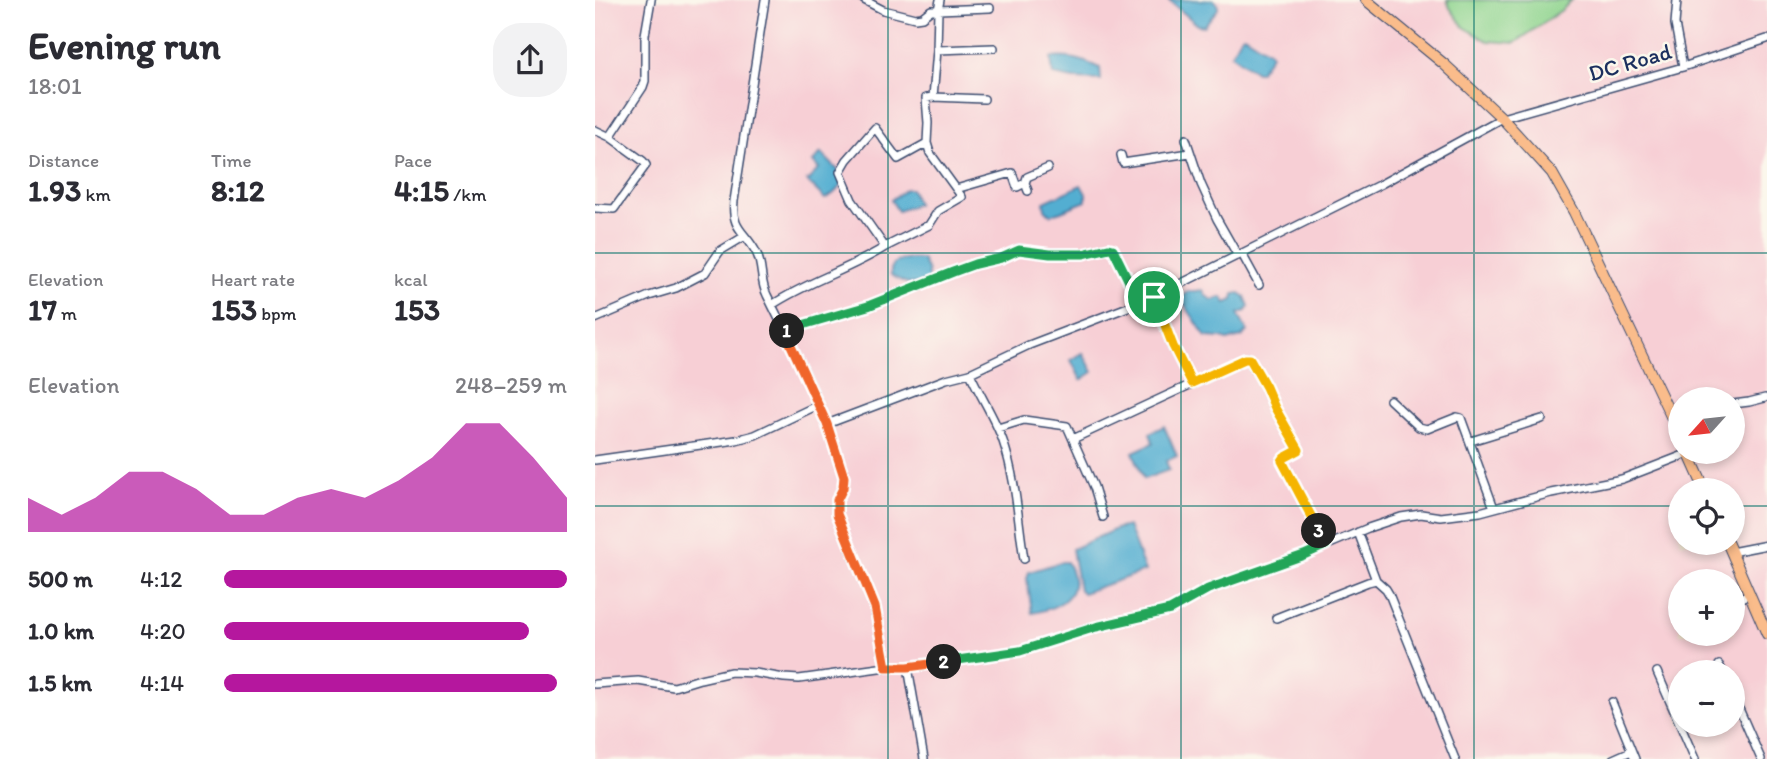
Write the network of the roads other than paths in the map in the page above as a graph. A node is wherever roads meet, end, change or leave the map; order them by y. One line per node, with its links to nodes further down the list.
1 (651, 0): 17 (street)
2 (765, 0): 27 (street)
3 (864, 0): 8 (street)
4 (940, 0): 8 (street)
5 (1366, 0): 15 (main road)
6 (1677, 0): 12 (street)
7 (990, 8): 8 (street)
8 (939, 10): 11 (street)
9 (1767, 40): 12 (street, DC Road)
10 (994, 48): 11 (street)
11 (936, 50): 13 (street)
12 (1683, 67): 15 (street, DC Road)
13 (933, 97): 14 (street); 19 (street)
14 (984, 99)
15 (1502, 118): 29 (street, DC Road); 40 (main road)
16 (595, 130): 17 (street)
17 (610, 137): 26 (street)
18 (1186, 139): 20 (street)
19 (927, 143): 24 (street); 28 (street)
20 (1190, 153): 21 (street); 29 (street)
21 (1121, 155)
22 (1048, 167): 23 (street)
23 (1025, 183): 24 (street); 25 (street)
24 (956, 189): 28 (street)
25 (1028, 191)
26 (595, 208)
27 (745, 236): 33 (street); 34 (street)
28 (884, 247): 33 (street)
29 (1240, 255): 30 (street); 31 (street, DC Road)
30 (1259, 285)
31 (1154, 297): 32 (street, DC Road); 37 (street)
32 (1139, 302): 35 (street); 36 (street, DC Road)
33 (772, 305): 35 (street)
34 (595, 318)
35 (785, 332): 42 (street)
36 (970, 373): 44 (street, DC Road); 45 (street)
37 (1192, 383): 46 (street); 53 (street)
38 (1765, 398): 41 (street)
39 (1390, 400): 47 (street)
40 (1668, 401)
41 (1745, 402)
42 (818, 405): 44 (street); 48 (street)
43 (1542, 419): 47 (street)
44 (827, 424): 63 (street)
45 (998, 428): 46 (street); 57 (street)
46 (1073, 439): 51 (street)
47 (1471, 441): 50 (street)
48 (595, 460)
49 (1668, 460): 50 (street)
50 (1495, 508): 52 (street)
51 (1103, 517)
52 (1358, 532): 53 (street); 58 (street)
53 (1326, 545): 64 (street)
54 (1767, 545): 55 (street)
55 (1745, 546)
56 (1732, 555): 59 (main road)
57 (1024, 559)
58 (1376, 580): 61 (street); 71 (street)
59 (1749, 594): 60 (street); 62 (main road)
60 (1745, 596)
61 (1276, 618)
62 (1767, 634)
63 (886, 667): 64 (street); 66 (street)
64 (908, 667): 70 (street)
65 (1657, 672): 73 (street)
66 (595, 684)
67 (1612, 702): 69 (street)
68 (1745, 722): 74 (street)
69 (1633, 755): 72 (street)
70 (924, 759)
71 (1455, 759)
72 (1612, 759)
73 (1695, 759)
74 (1761, 759)

